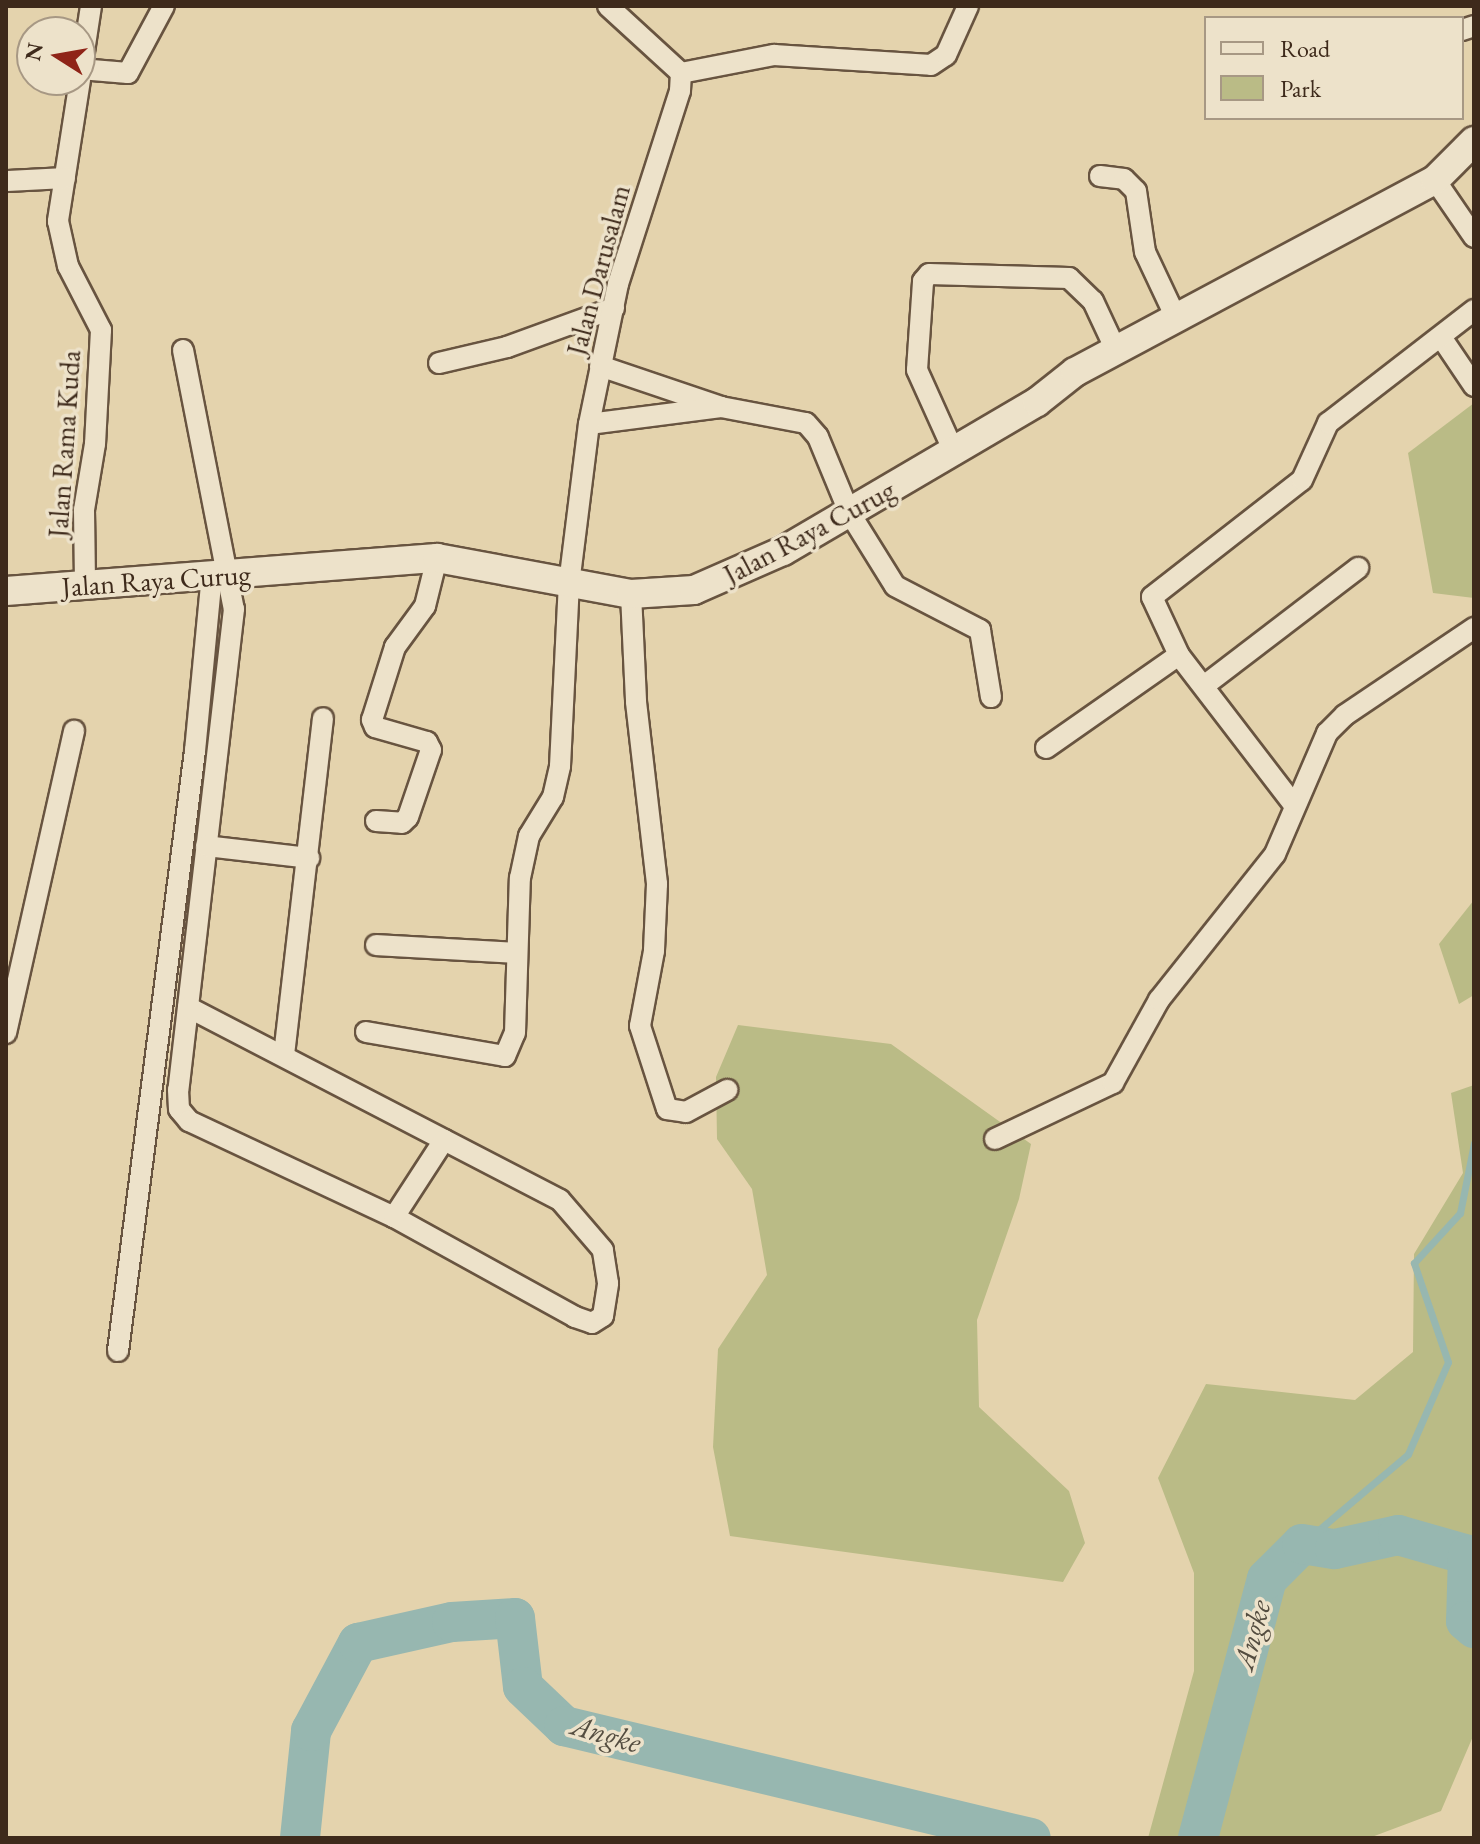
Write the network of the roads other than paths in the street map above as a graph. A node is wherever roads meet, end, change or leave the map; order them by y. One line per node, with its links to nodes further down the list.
1 (164, 6): 4 (street)
2 (608, 6): 5 (street)
3 (968, 6): 5 (street)
4 (96, 70)
5 (681, 73): 13 (street, Jalan Darusalam)
6 (77, 96): 9 (street, Jalan Rama Kuda)
7 (1474, 141): 10 (main road, Jalan Raya Curug)
8 (1100, 176): 15 (street)
9 (65, 178): 11 (street); 29 (street, Jalan Rama Kuda)
10 (1435, 180): 12 (street); 15 (main road, Jalan Raya Curug)
11 (6, 181)
12 (1474, 237)
13 (614, 308): 19 (street); 20 (street, Jalan Darusalam)
14 (1474, 310): 16 (street)
15 (1176, 318): 18 (main road, Jalan Raya Curug)
16 (1441, 337): 21 (street); 34 (street)
17 (183, 350): 28 (street)
18 (1116, 350): 24 (main road, Jalan Raya Curug); 24 (street)
19 (439, 363)
20 (600, 366): 22 (street); 23 (street, Jalan Darusalam)
21 (1474, 386)
22 (721, 407): 23 (street); 25 (street)
23 (589, 424): 30 (street, Jalan Darusalam)
24 (954, 452): 25 (main road, Jalan Raya Curug)
25 (849, 512): 32 (main road, Jalan Raya Curug); 36 (street)
26 (437, 558): 28 (main road, Jalan Raya Curug); 30 (main road, Jalan Raya Curug); 41 (street)
27 (1358, 568): 35 (street)
28 (220, 574): 29 (main road, Jalan Raya Curug); 42 (street); 55 (street)
29 (85, 583): 31 (main road, Jalan Raya Curug)
30 (569, 584): 32 (main road, Jalan Raya Curug); 45 (street, Jalan Darusalam)
31 (6, 591)
32 (631, 594): 51 (street)
33 (1474, 628): 40 (street)
34 (1179, 655): 35 (street); 39 (street)
35 (1205, 685): 40 (street)
36 (991, 697)
37 (323, 718): 43 (street)
38 (74, 731): 46 (street)
39 (1046, 748)
40 (1294, 805): 52 (street)
41 (376, 821)
42 (206, 846): 43 (street); 47 (street)
43 (309, 858): 50 (street)
44 (376, 945): 45 (street)
45 (517, 953): 48 (street, Jalan Darusalam)
46 (11, 978): 49 (street)
47 (188, 1007): 50 (street); 54 (street)
48 (366, 1032)
49 (6, 1033)
50 (284, 1055): 53 (street)
51 (727, 1090)
52 (995, 1139)
53 (444, 1140): 54 (street); 54 (street)
54 (394, 1217)
55 (118, 1351)

